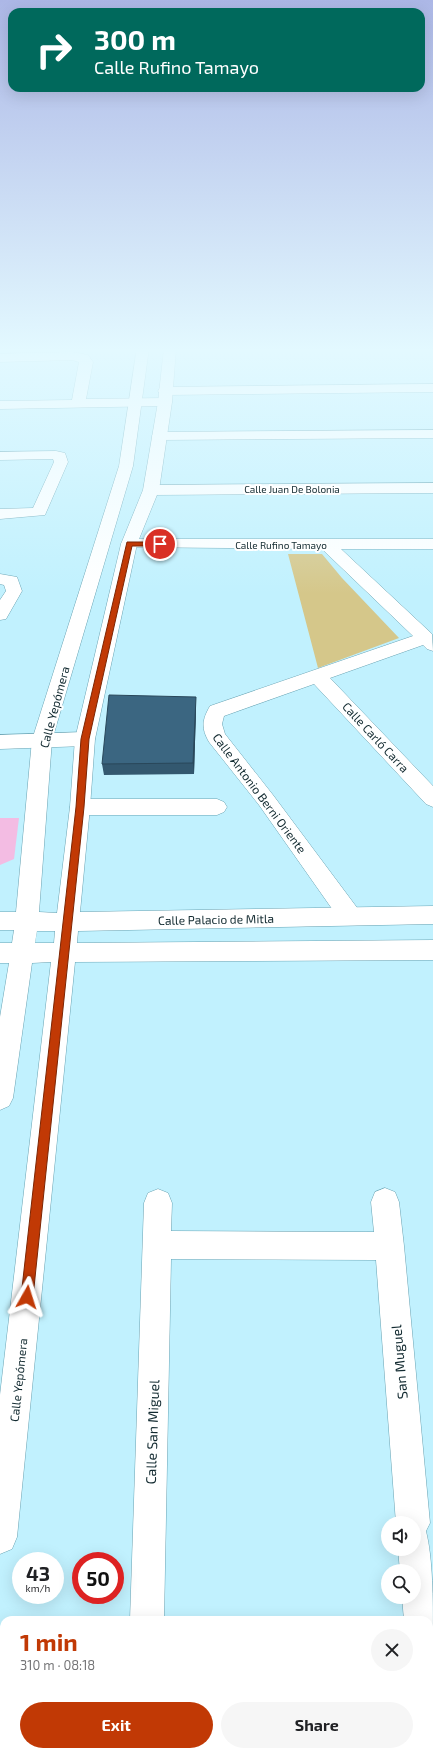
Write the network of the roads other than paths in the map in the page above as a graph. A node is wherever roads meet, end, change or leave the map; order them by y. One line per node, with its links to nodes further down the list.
1 (132, 430): 17 (street, Calle Yepómera)
2 (160, 430): 4 (street, Calle Yepómera)
3 (433, 434): 4 (street)
4 (159, 436): 7 (street, Calle Yepómera)
5 (0, 456): 8 (street)
6 (433, 488): 7 (street, Calle Juan De Bolonia)
7 (151, 490): 9 (street, Calle Yepómera)
8 (0, 514)
9 (129, 544): 11 (street, Calle Rufino Tamayo); 16 (street, Calle Yepómera)
10 (433, 544): 11 (street, Calle Rufino Tamayo)
11 (327, 545): 14 (street)
12 (0, 579): 13 (street)
13 (0, 615)
14 (429, 642): 15 (street, Calle Antonio Berni Oriente)
15 (318, 676): 19 (street, Calle Carló Carra); 23 (street, Calle Antonio Berni Oriente)
16 (85, 739): 17 (street); 21 (street, Calle Yepómera)
17 (42, 740): 18 (street); 24 (street, Calle Yepómera)
18 (0, 742)
19 (433, 799)
20 (217, 806): 21 (street)
21 (80, 807): 26 (street, Calle Yepómera)
22 (433, 915): 23 (street, Calle Palacio de Mitla)
23 (350, 916): 26 (street, Calle Palacio de Mitla)
24 (27, 920): 25 (street, Calle Palacio de Mitla); 26 (street, Calle Palacio de Mitla); 30 (street, Calle Yepómera)
25 (0, 921)
26 (67, 922): 28 (street, Calle Yepómera)
27 (433, 950): 28 (street)
28 (64, 952): 30 (street); 38 (street, Calle Yepómera)
29 (0, 953): 30 (street)
30 (23, 953): 31 (street, Calle Yepómera)
31 (5, 1033): 32 (street, Calle Yepómera)
32 (0, 1098)
33 (386, 1202): 36 (street, San Muguel)
34 (158, 1203): 35 (street, Calle San Miguel)
35 (158, 1245): 36 (street); 40 (street, Calle San Miguel)
36 (390, 1246): 37 (street, San Muguel)
37 (411, 1516)
38 (0, 1537)
39 (415, 1556): 41 (street)
40 (147, 1616)
41 (420, 1616)

